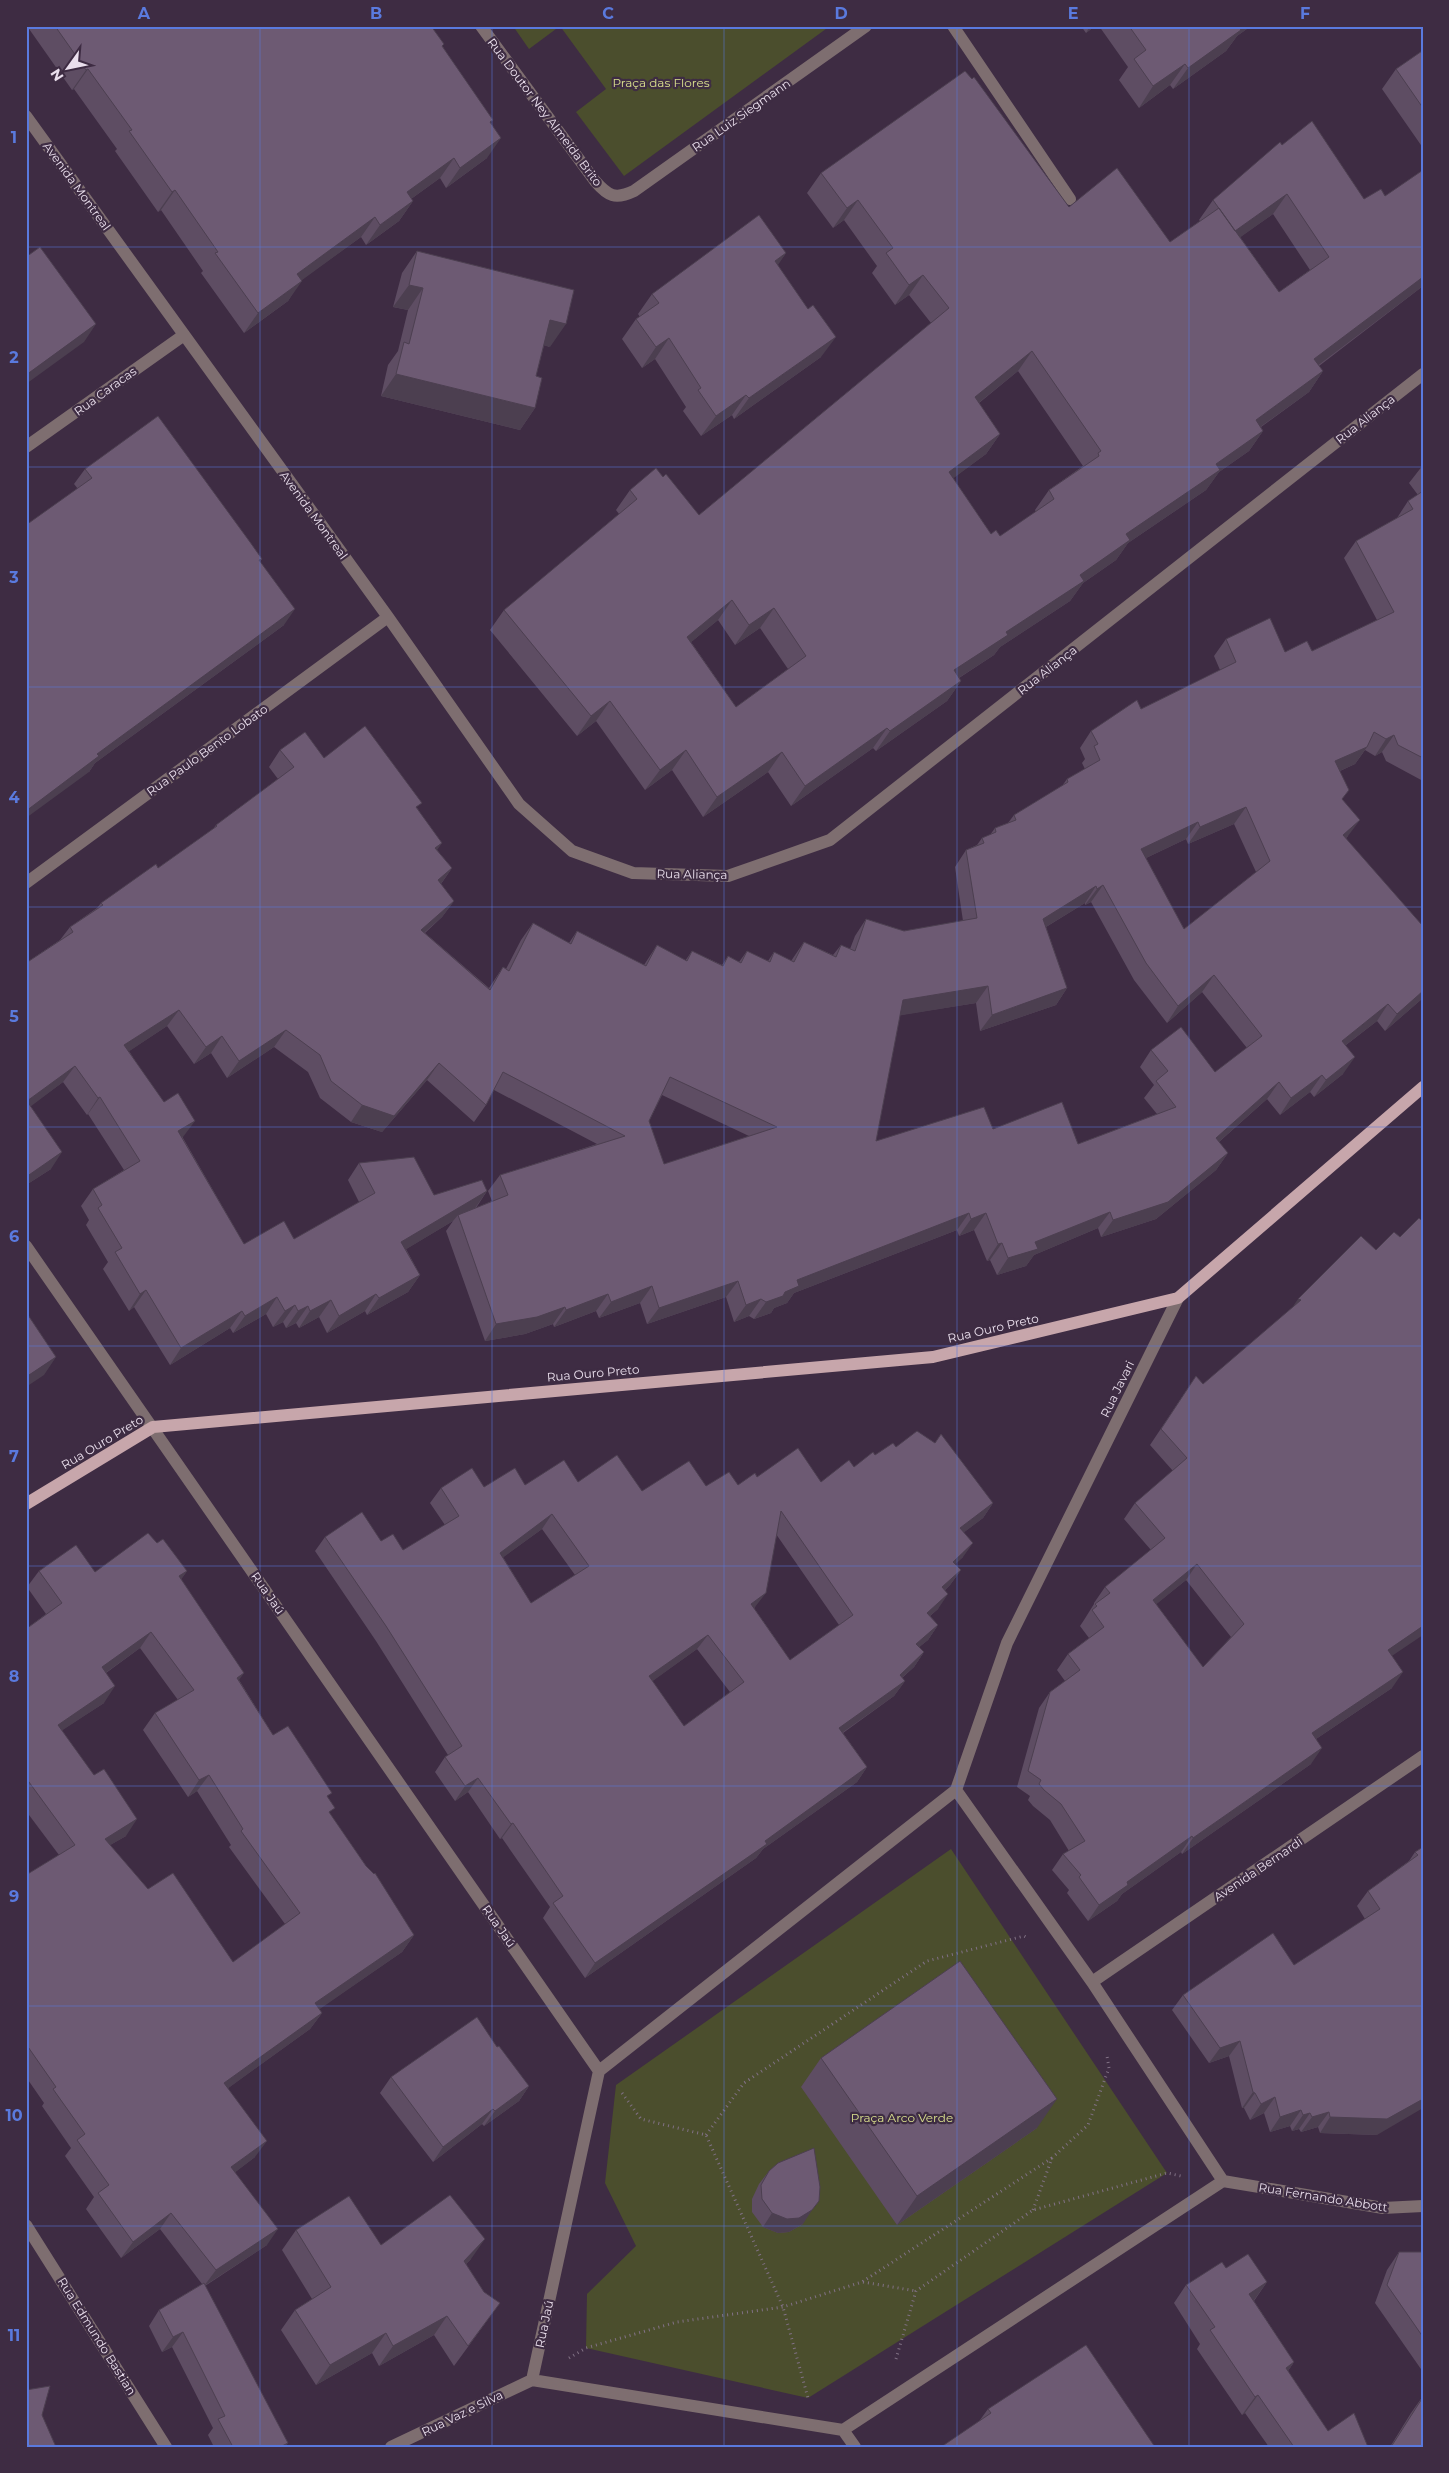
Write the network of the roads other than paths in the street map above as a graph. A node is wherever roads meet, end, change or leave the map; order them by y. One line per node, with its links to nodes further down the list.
1 (481, 26): 5 (street, Rua Doutor Ney Almeida Brito)
2 (866, 26): 5 (street, Rua Luiz Siegmann)
3 (953, 26): 6 (street)
4 (26, 116): 7 (street, Avenida Montreal)
5 (612, 196)
6 (1070, 198)
7 (184, 335): 9 (street, Rua Caracas); 10 (street, Avenida Montreal)
8 (1423, 374): 11 (street, Rua Aliança)
9 (26, 447)
10 (388, 618): 11 (street, Avenida Montreal); 12 (street, Rua Paulo Bento Lobato)
11 (634, 873)
12 (26, 883)
13 (1423, 1087): 15 (main road, Rua Javari)
14 (26, 1246): 16 (street, Rua Jaú)
15 (1178, 1298): 16 (main road, Rua Ouro Preto); 19 (street, Rua Javari)
16 (153, 1427): 17 (main road, Rua Ouro Preto); 21 (street, Rua Jaú)
17 (26, 1504)
18 (1423, 1756): 20 (street, Avenida Bernardi)
19 (956, 1790): 20 (street); 21 (street)
20 (1092, 1982): 22 (street)
21 (599, 2071): 25 (street, Rua Jaú)
22 (1223, 2181): 23 (street, Rua Fernando Abbott); 26 (street)
23 (1423, 2206)
24 (26, 2225): 27 (street, Rua Edmundo Bastian)
25 (532, 2380): 26 (street); 28 (street, Rua Vaz e Silva)
26 (843, 2430): 29 (street)
27 (166, 2447)
28 (392, 2447)
29 (855, 2447)

